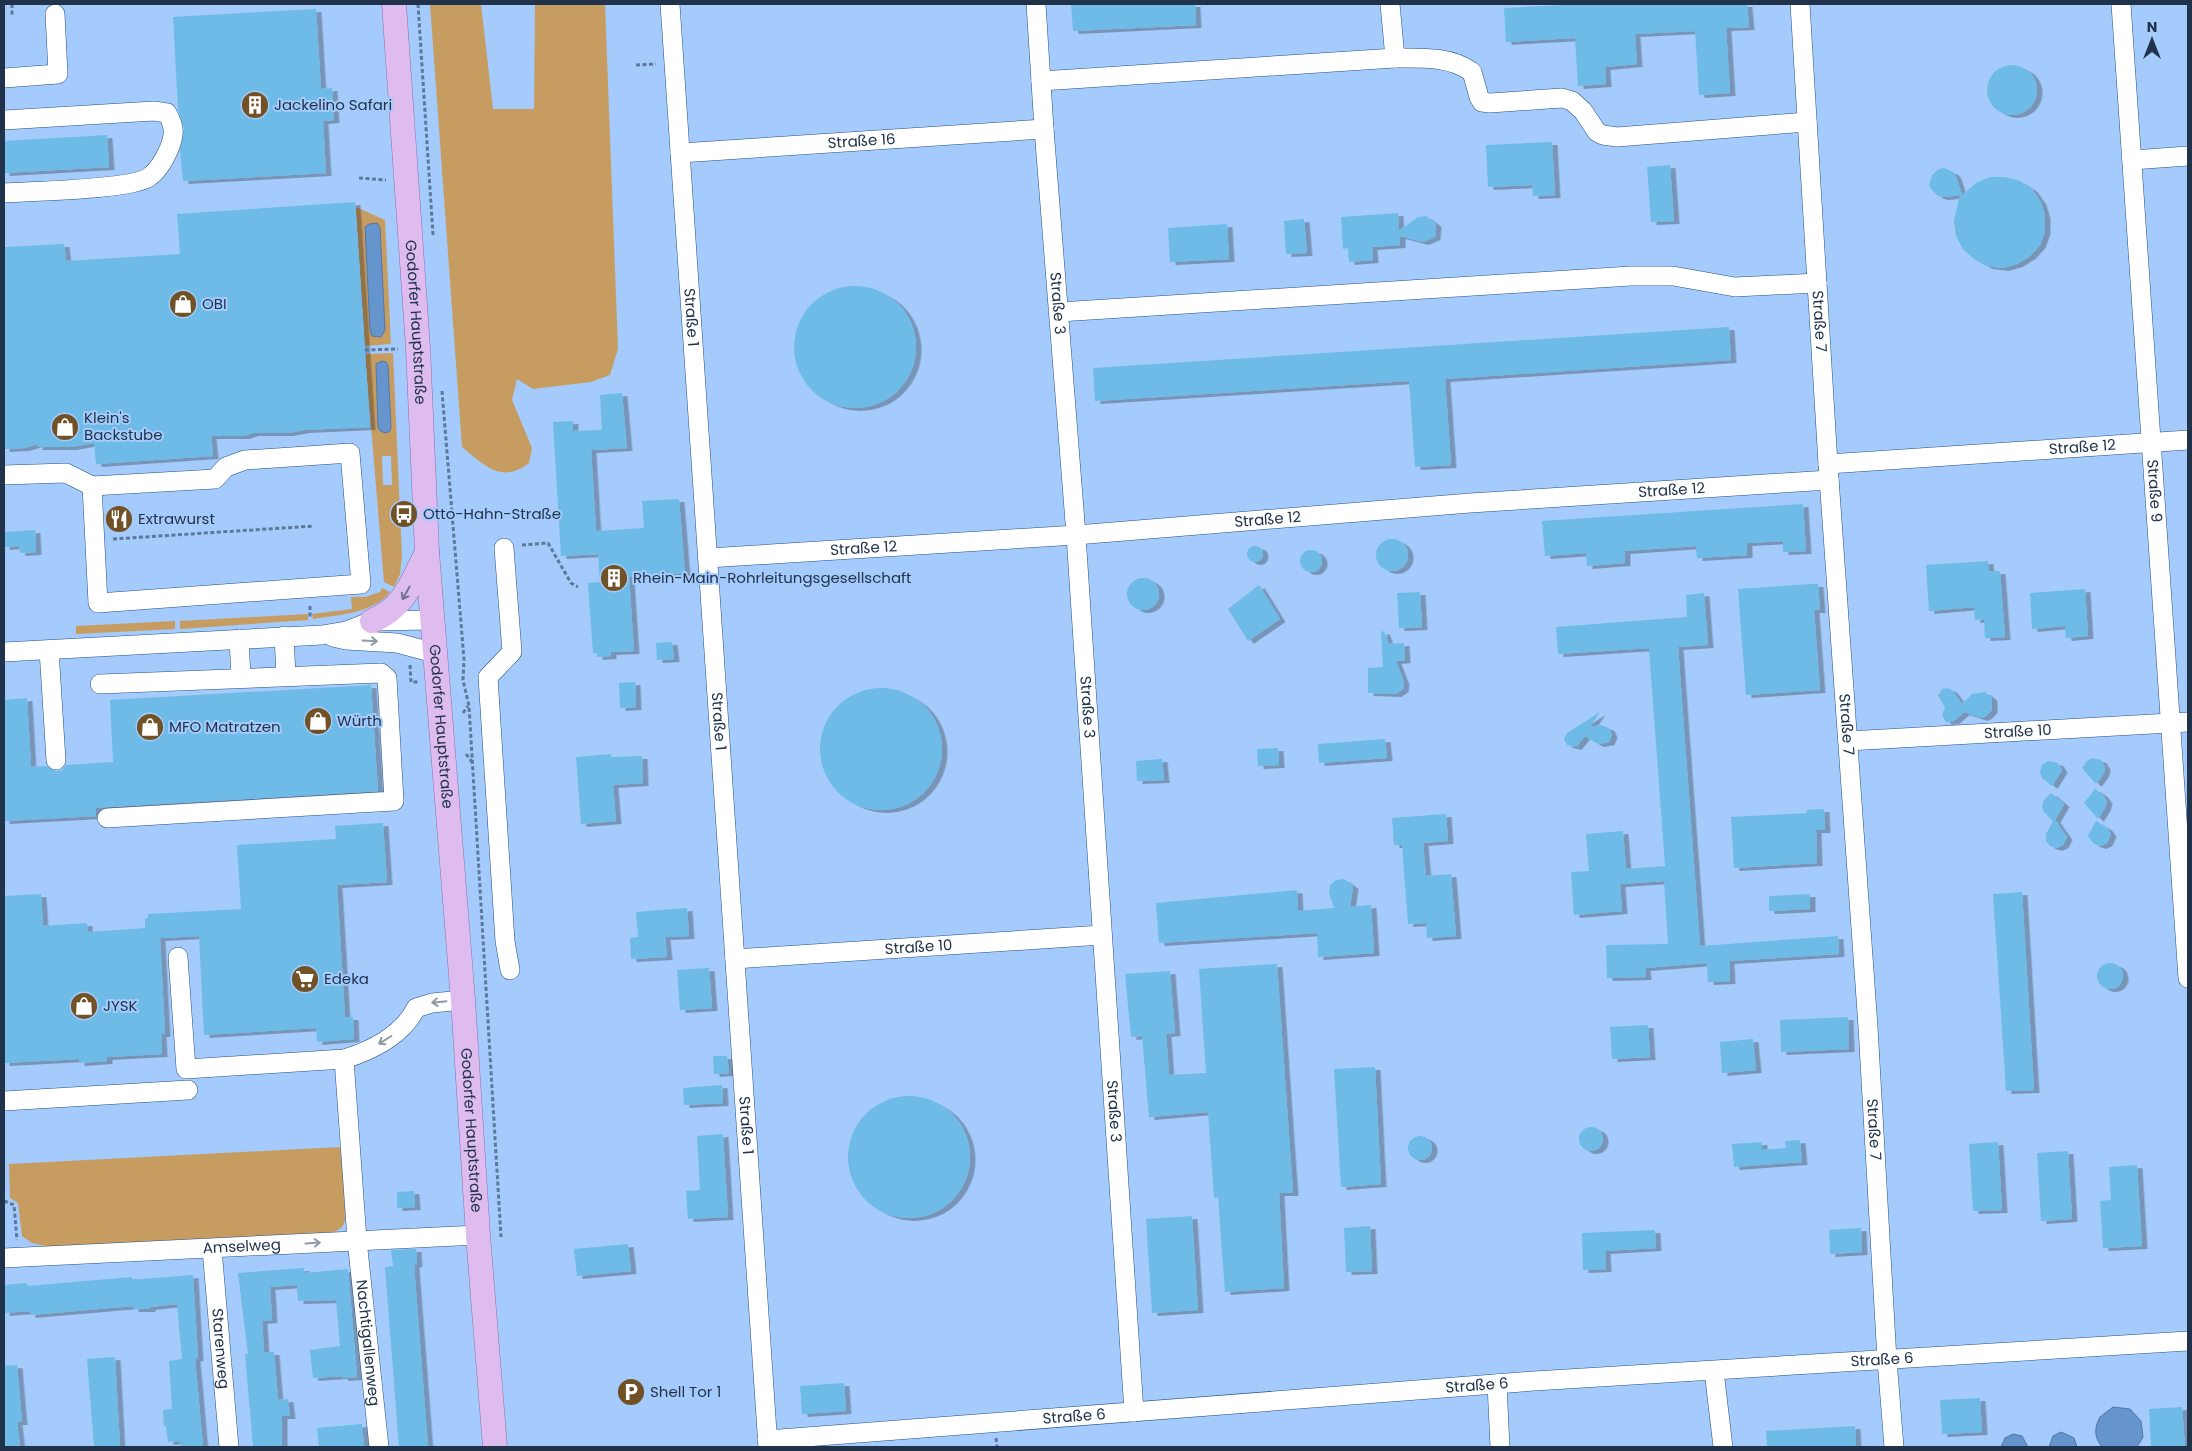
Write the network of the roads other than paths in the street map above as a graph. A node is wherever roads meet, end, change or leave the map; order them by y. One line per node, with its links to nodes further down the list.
1 (394, 4): 27 (main road, Godorfer Hauptstraße)
2 (670, 4): 14 (street, Straße 1)
3 (1036, 4): 10 (street, Straße 3)
4 (1390, 4): 8 (street)
5 (1800, 4): 12 (street, Straße 7)
6 (2121, 4): 16 (street, Straße 9)
7 (54, 14): 9 (street)
8 (1394, 58): 10 (street); 12 (street)
9 (4, 78)
10 (1041, 81): 13 (street, Straße 3)
11 (4, 120): 17 (street)
12 (1807, 122): 18 (street, Straße 7)
13 (1044, 129): 14 (street, Straße 16); 19 (street, Straße 3)
14 (680, 153): 28 (street, Straße 1)
15 (2188, 156): 16 (street)
16 (2132, 160): 21 (street, Straße 9)
17 (4, 193)
18 (1817, 283): 19 (street); 22 (street, Straße 7)
19 (1059, 312): 25 (street, Straße 3)
20 (2188, 440): 21 (street, Straße 12)
21 (2154, 443): 22 (street, Straße 12); 40 (street, Straße 9)
22 (1828, 472): 25 (street, Straße 12); 41 (street, Straße 7)
23 (4, 475): 24 (street)
24 (92, 486): 24 (street)
25 (1076, 535): 28 (street, Straße 12); 44 (street, Straße 3)
26 (504, 548): 47 (street)
27 (427, 552): 29 (main road, Godorfer Hauptstraße); 30 (main road, one-way to 30)
28 (708, 558): 46 (street, Straße 1)
29 (432, 620): 30 (street); 36 (main road, Godorfer Hauptstraße)
30 (372, 621): 31 (street)
31 (322, 634): 32 (street); 36 (street, one-way to 36)
32 (284, 636): 33 (street); 37 (street)
33 (239, 639): 34 (street); 38 (street)
34 (49, 650): 35 (street); 42 (street)
35 (4, 652)
36 (434, 653): 49 (main road, Godorfer Hauptstraße)
37 (286, 675): 38 (street); 43 (street)
38 (241, 677): 39 (street)
39 (100, 684)
40 (2172, 723): 41 (street, Straße 10); 48 (street, Straße 9)
41 (1848, 741): 58 (street, Straße 7)
42 (56, 760)
43 (107, 818)
44 (1102, 935): 46 (street, Straße 10); 61 (street, Straße 3)
45 (178, 957): 50 (street)
46 (735, 960): 62 (street, Straße 1)
47 (510, 970)
48 (2188, 978)
49 (463, 1000): 50 (street, one-way to 50); 53 (main road, Godorfer Hauptstraße)
50 (344, 1059): 54 (street, Nachtigallenweg)
51 (188, 1090): 52 (street)
52 (4, 1101)
53 (478, 1235): 54 (street, Amselweg); 65 (main road, Godorfer Hauptstraße)
54 (356, 1240): 55 (street, Amselweg, one-way to 54); 64 (street, Nachtigallenweg)
55 (212, 1249): 56 (street, Amselweg); 63 (street, Starenweg)
56 (11, 1258)
57 (2188, 1341): 58 (street, Straße 6)
58 (1887, 1360): 59 (street, Straße 6); 68 (street, Straße 7)
59 (1714, 1371): 60 (street, Straße 6); 67 (street)
60 (1496, 1384): 61 (street, Straße 6); 66 (street)
61 (1134, 1412): 62 (street, Straße 6)
62 (767, 1443)
63 (229, 1447)
64 (379, 1447)
65 (494, 1447)
66 (1500, 1447)
67 (1723, 1447)
68 (1894, 1447)

